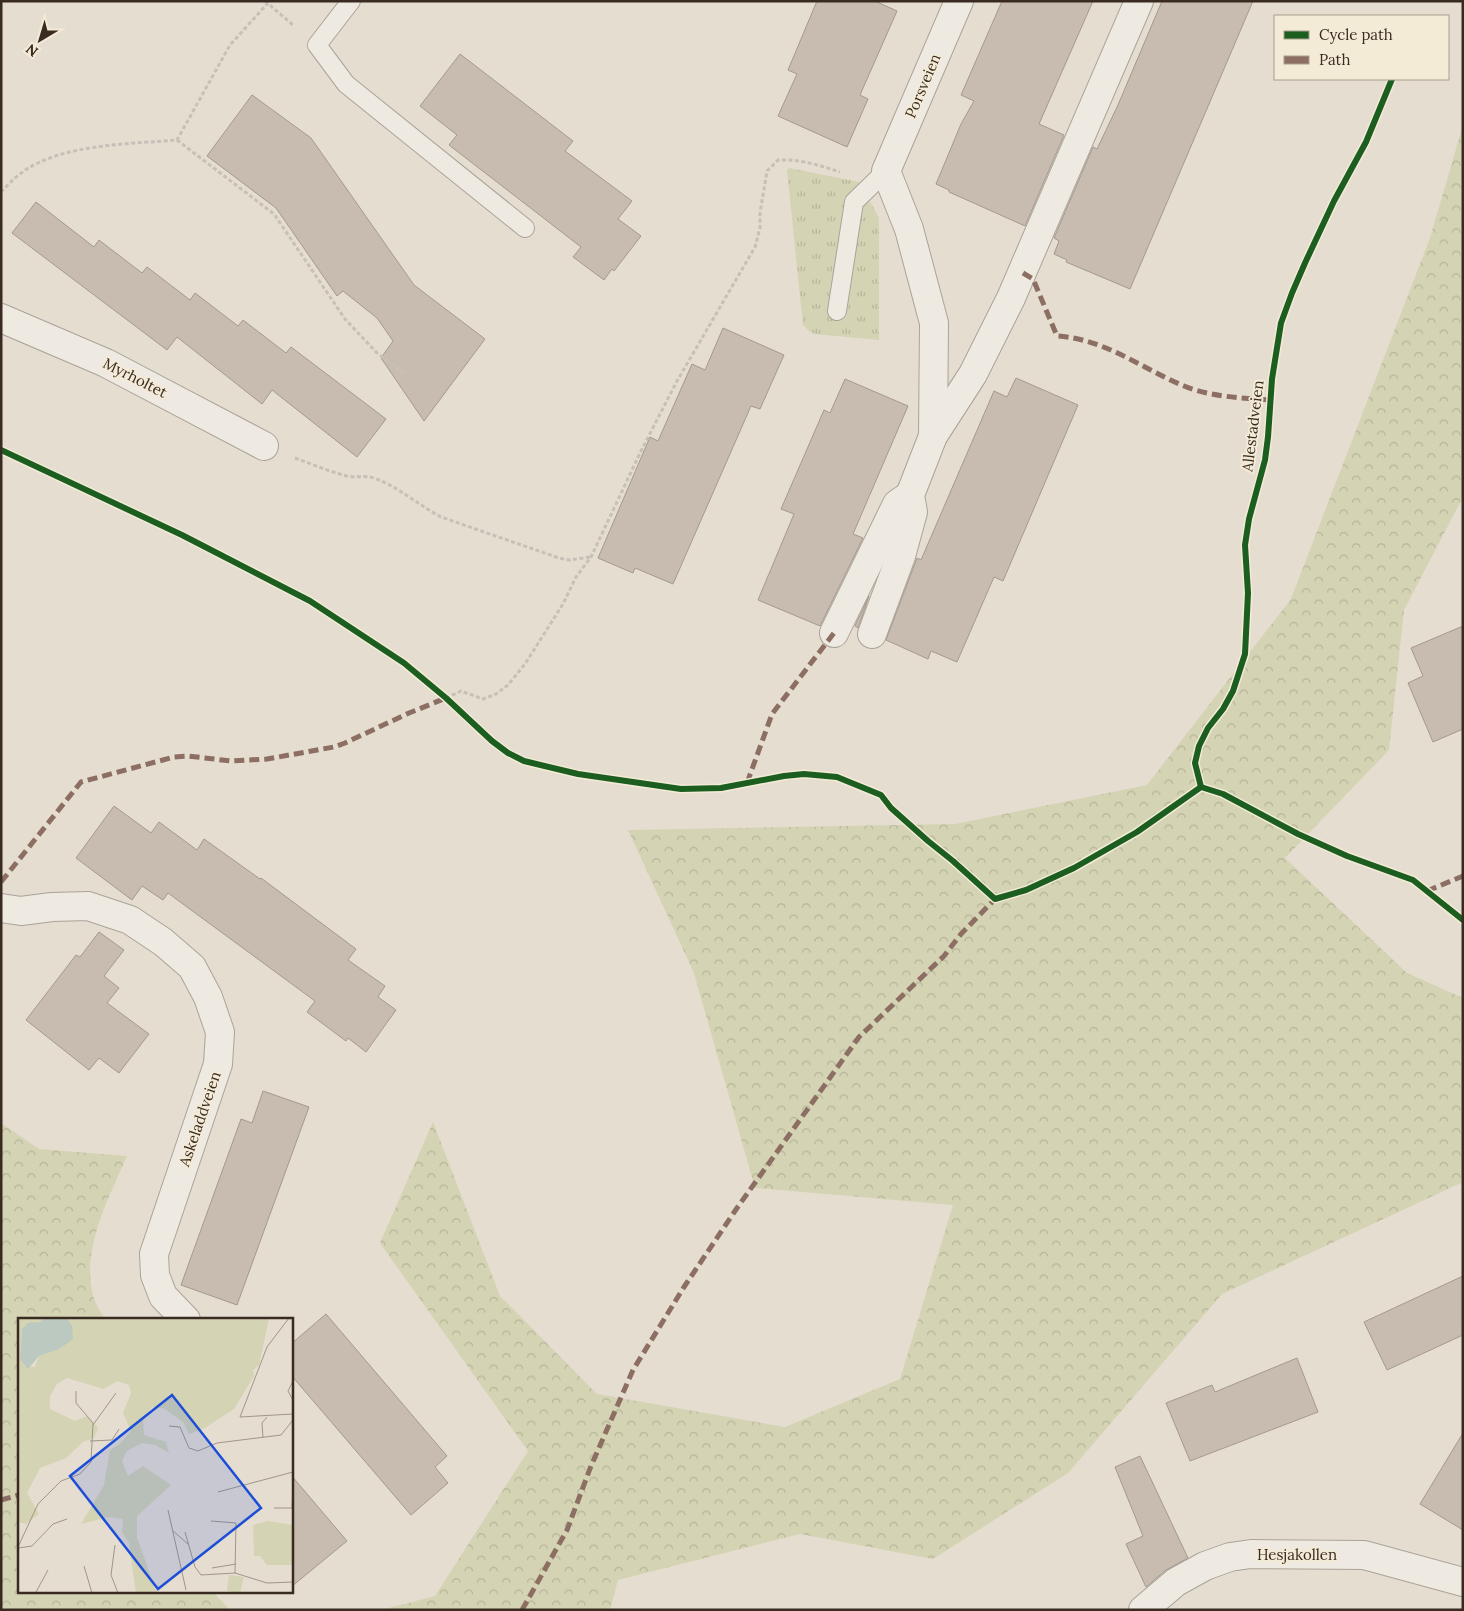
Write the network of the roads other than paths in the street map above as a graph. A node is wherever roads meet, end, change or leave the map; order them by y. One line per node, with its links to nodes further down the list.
1 (351, 1): 5 (lane)
2 (960, 1): 4 (street, Porsveien)
3 (1139, 1): 8 (street)
4 (880, 177): 6 (lane); 8 (street)
5 (525, 228)
6 (837, 311)
7 (1, 318): 9 (street, Myrholtet)
8 (933, 436): 10 (street)
9 (264, 446)
10 (910, 495): 11 (street); 12 (street)
11 (834, 633)
12 (872, 634)
13 (1, 908): 14 (street, Askeladdveien)
14 (184, 1318)
15 (1463, 1582): 16 (street, Hesjakollen)
16 (1143, 1610)

